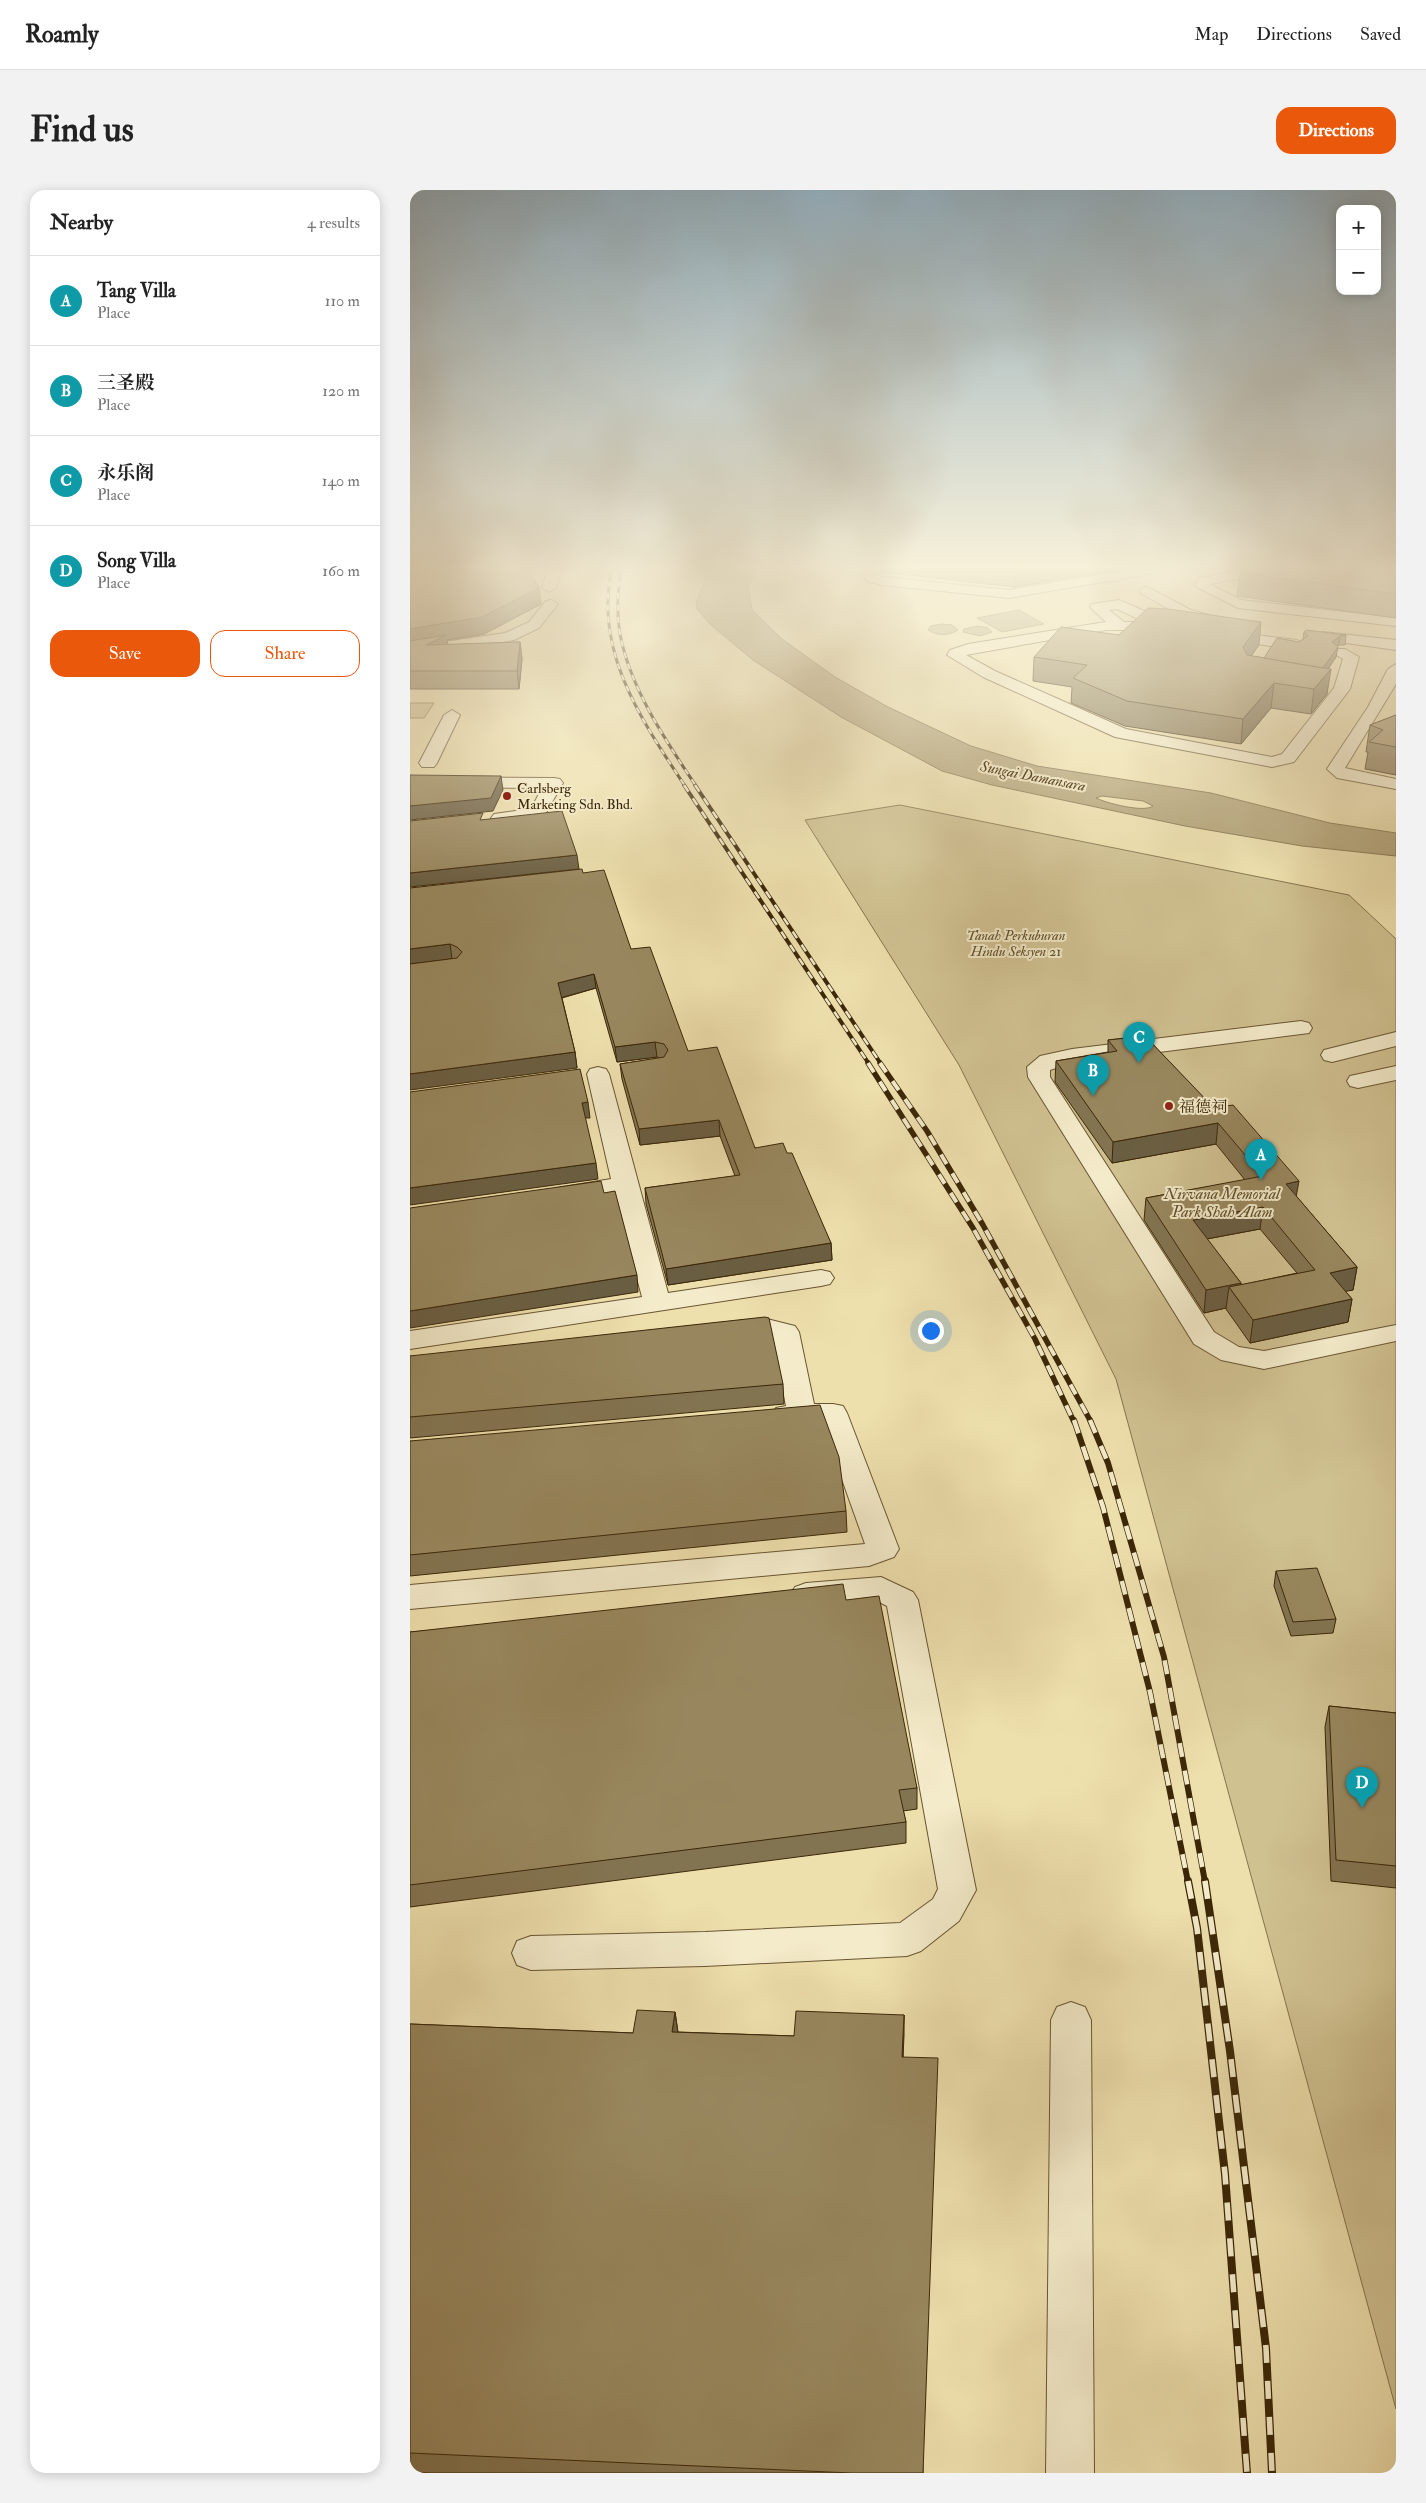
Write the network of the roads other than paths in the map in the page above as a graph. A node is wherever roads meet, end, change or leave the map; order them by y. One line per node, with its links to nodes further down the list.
1 (1394, 675): 9 (street)
2 (993, 676): 5 (street)
3 (1027, 676): 5 (street)
4 (1346, 676): 7 (street)
5 (1017, 686): 7 (street)
6 (1323, 686): 7 (street)
7 (1342, 689)
8 (1396, 699): 9 (street)
9 (1376, 707): 12 (street)
10 (452, 715): 14 (street)
11 (1380, 730): 12 (street)
12 (1356, 739): 17 (street)
13 (410, 763): 14 (street)
14 (428, 763): 15 (street)
15 (446, 763)
16 (410, 782): 18 (street)
17 (1396, 784)
18 (478, 820)
19 (1301, 1028): 29 (street)
20 (1396, 1040): 21 (street)
21 (1332, 1055)
22 (623, 1071): 25 (street)
23 (1396, 1073): 24 (street)
24 (1358, 1080)
25 (625, 1185): 26 (street); 28 (street)
26 (547, 1196)
27 (821, 1278): 28 (street)
28 (657, 1303): 31 (street)
29 (1396, 1333)
30 (708, 1334): 32 (street)
31 (410, 1340)
32 (802, 1414): 33 (street); 34 (street)
33 (763, 1417)
34 (410, 1597)
35 (777, 1599): 36 (street)
36 (531, 1953)
37 (1070, 2020): 38 (street)
38 (1070, 2473)

